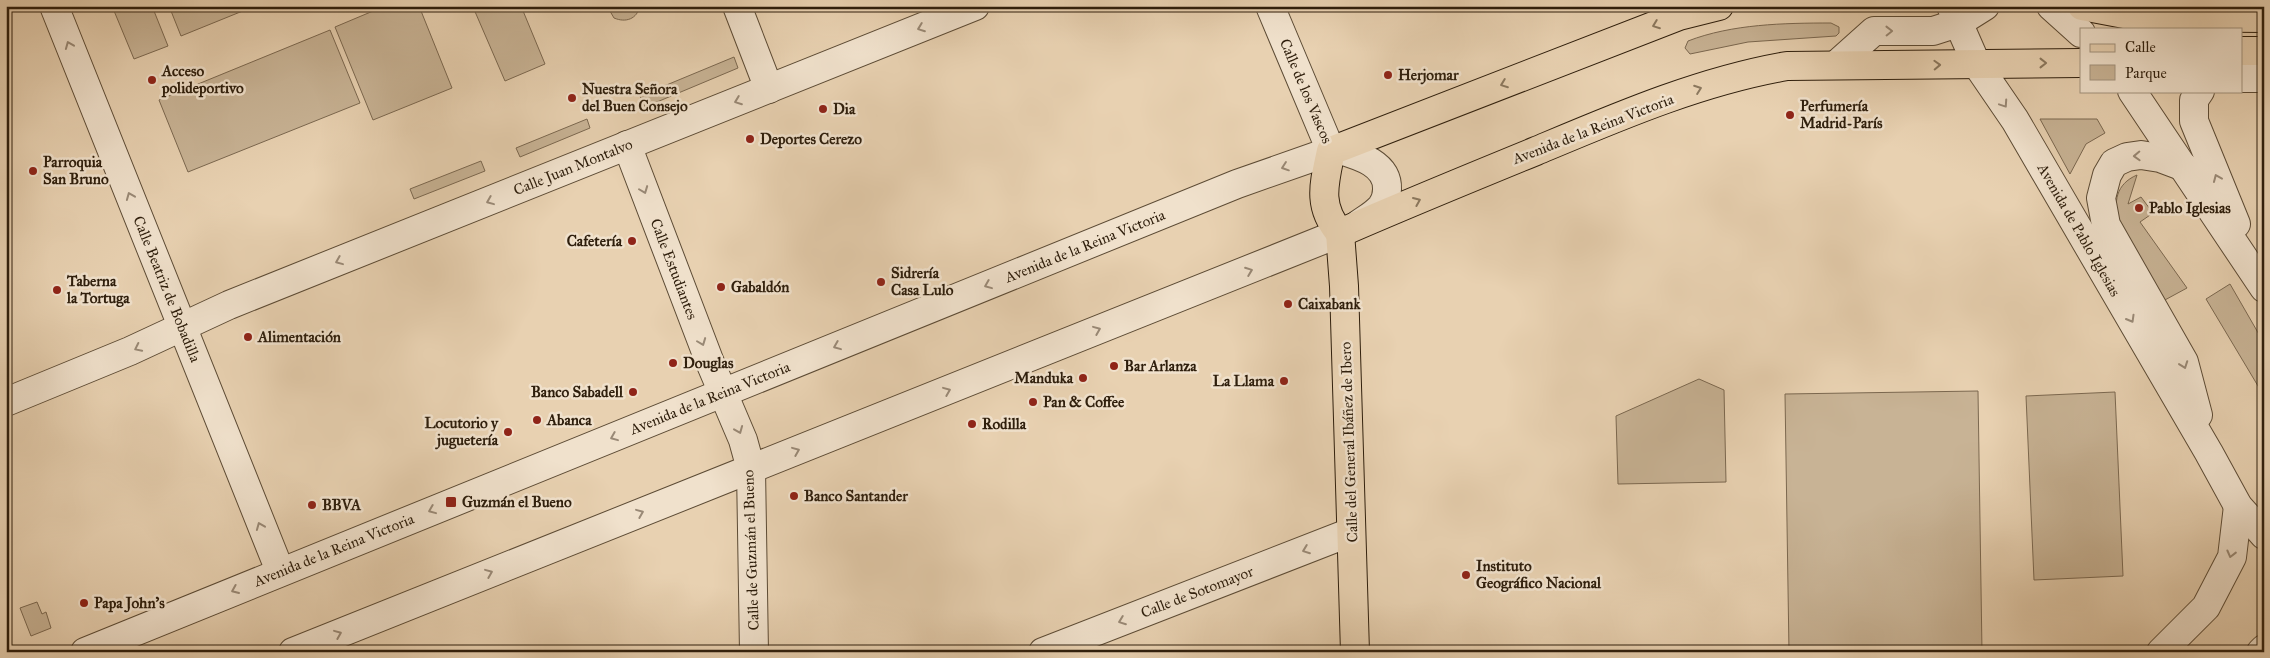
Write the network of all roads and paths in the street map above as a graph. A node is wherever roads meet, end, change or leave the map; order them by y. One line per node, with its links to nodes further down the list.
1 (54, 6): 27 (street, Calle Beatriz de Bobadilla, one-way to 1)
2 (737, 6): 19 (street)
3 (1270, 6): 23 (street, Calle de los Vascos)
4 (1719, 6): 23 (main road, Avenida de la Reina Victoria, one-way to 23)
5 (1985, 6): 9 (street)
6 (2051, 6): 11 (street)
7 (2082, 6): 10 (main road)
8 (969, 7): 19 (street, Calle Juan Montalvo, one-way to 19)
9 (1954, 15): 14 (street, Avenida de Pablo Iglesias); 16 (street, one-way to 9)
10 (2264, 18)
11 (2080, 32)
12 (2242, 51): 13 (main road)
13 (2264, 51)
14 (1976, 63): 15 (main road, Avenida de la Reina Victoria, one-way to 15); 16 (main road, Avenida de la Reina Victoria, one-way to 14); 30 (street, Avenida de Pablo Iglesias, one-way to 30)
15 (2080, 63)
16 (1836, 65): 25 (main road, Avenida de la Reina Victoria, one-way to 16)
17 (2242, 78): 18 (street)
18 (2264, 78)
19 (769, 89): 22 (street, Calle Juan Montalvo, one-way to 22)
20 (2133, 92): 24 (street)
21 (2199, 92): 26 (street, one-way to 21)
22 (627, 145): 27 (street, Calle Juan Montalvo, one-way to 27); 28 (street, Calle Estudiantes, one-way to 28)
23 (1334, 150): 25 (main road, Calle de los Vascos); 25 (street, Avenida de la Reina Victoria); 28 (street, Avenida de la Reina Victoria, one-way to 28)
24 (2184, 167): 26 (street); 30 (street, Avenida de Pablo Iglesias, one-way to 30)
25 (1349, 229): 31 (street, Avenida de la Reina Victoria, one-way to 25); 33 (main road, Calle del General Ibáñez de Ibero)
26 (2264, 287)
27 (181, 326): 29 (street, Calle Juan Montalvo, one-way to 29); 35 (street, Calle Beatriz de Bobadilla, one-way to 27)
28 (724, 392): 31 (street, Calle de Guzmán el Bueno, one-way to 31); 35 (street, Avenida de la Reina Victoria, one-way to 35)
29 (6, 402)
30 (2209, 453): 32 (street, Avenida de Pablo Iglesias)
31 (750, 469): 38 (street, Avenida de la Reina Victoria, one-way to 31); 39 (street, Calle de Guzmán el Bueno)
32 (2238, 506): 34 (street, Avenida de Pablo Iglesias); 42 (street, one-way to 42)
33 (1351, 532): 40 (street, Calle de Sotomayor, one-way to 40); 41 (main road, Calle del General Ibáñez de Ibero)
34 (2264, 535)
35 (280, 571): 37 (street, Avenida de la Reina Victoria, one-way to 37)
36 (2264, 649): 43 (street)
37 (85, 652)
38 (293, 652)
39 (754, 652)
40 (1043, 652)
41 (1355, 652)
42 (2161, 652)
43 (2261, 652)

